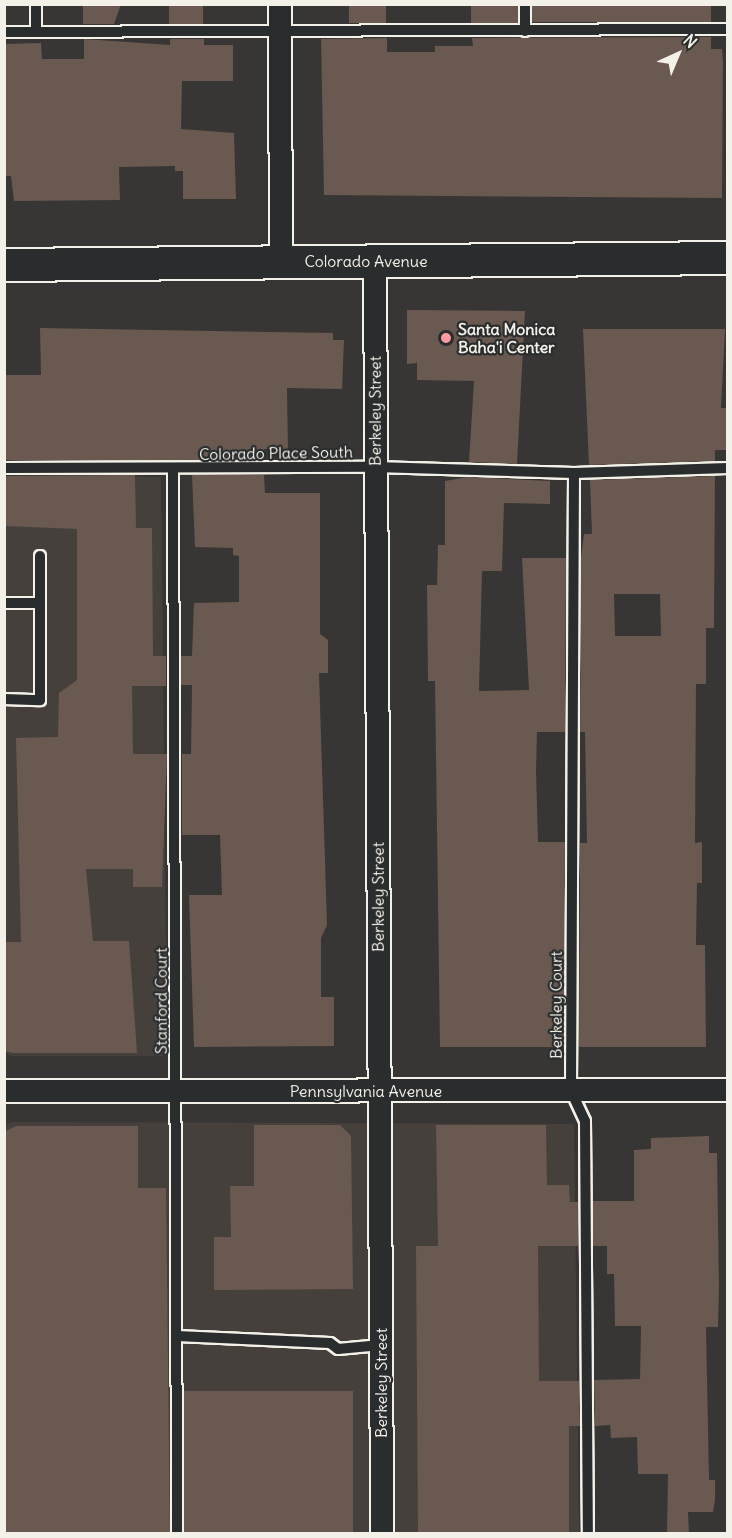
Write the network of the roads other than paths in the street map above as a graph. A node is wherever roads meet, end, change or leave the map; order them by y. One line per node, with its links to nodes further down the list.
1 (36, 4): 7 (lane)
2 (280, 4): 4 (street)
3 (525, 4): 8 (lane)
4 (280, 28): 7 (lane); 8 (lane); 10 (street)
5 (728, 29): 8 (lane)
6 (4, 32): 7 (lane)
7 (36, 32)
8 (525, 32)
9 (728, 258): 11 (street, Colorado Avenue)
10 (281, 261): 11 (street, Colorado Avenue); 12 (street, Colorado Avenue)
11 (375, 261): 13 (street, Berkeley Street)
12 (4, 265)
13 (375, 467): 16 (lane, Colorado Place South); 17 (lane, Colorado Place South); 22 (street, Berkeley Street)
14 (4, 468): 16 (lane, Colorado Place South)
15 (728, 468): 17 (lane, Colorado Place South)
16 (172, 469): 25 (lane, Stanford Court)
17 (574, 473): 26 (lane, Berkeley Court)
18 (39, 556): 20 (lane)
19 (4, 603): 20 (lane)
20 (40, 603): 21 (lane)
21 (4, 699)
22 (380, 1090): 25 (street, Pennsylvania Avenue); 26 (street, Pennsylvania Avenue); 28 (street, Berkeley Street)
23 (728, 1090): 26 (street, Pennsylvania Avenue)
24 (4, 1091): 25 (street, Pennsylvania Avenue)
25 (177, 1091): 27 (lane, Stanford Court)
26 (571, 1091): 31 (lane, Berkeley Court)
27 (177, 1336): 28 (lane); 29 (lane, Stanford Court)
28 (381, 1345): 30 (street, Berkeley Street)
29 (177, 1533)
30 (382, 1533)
31 (588, 1533)

